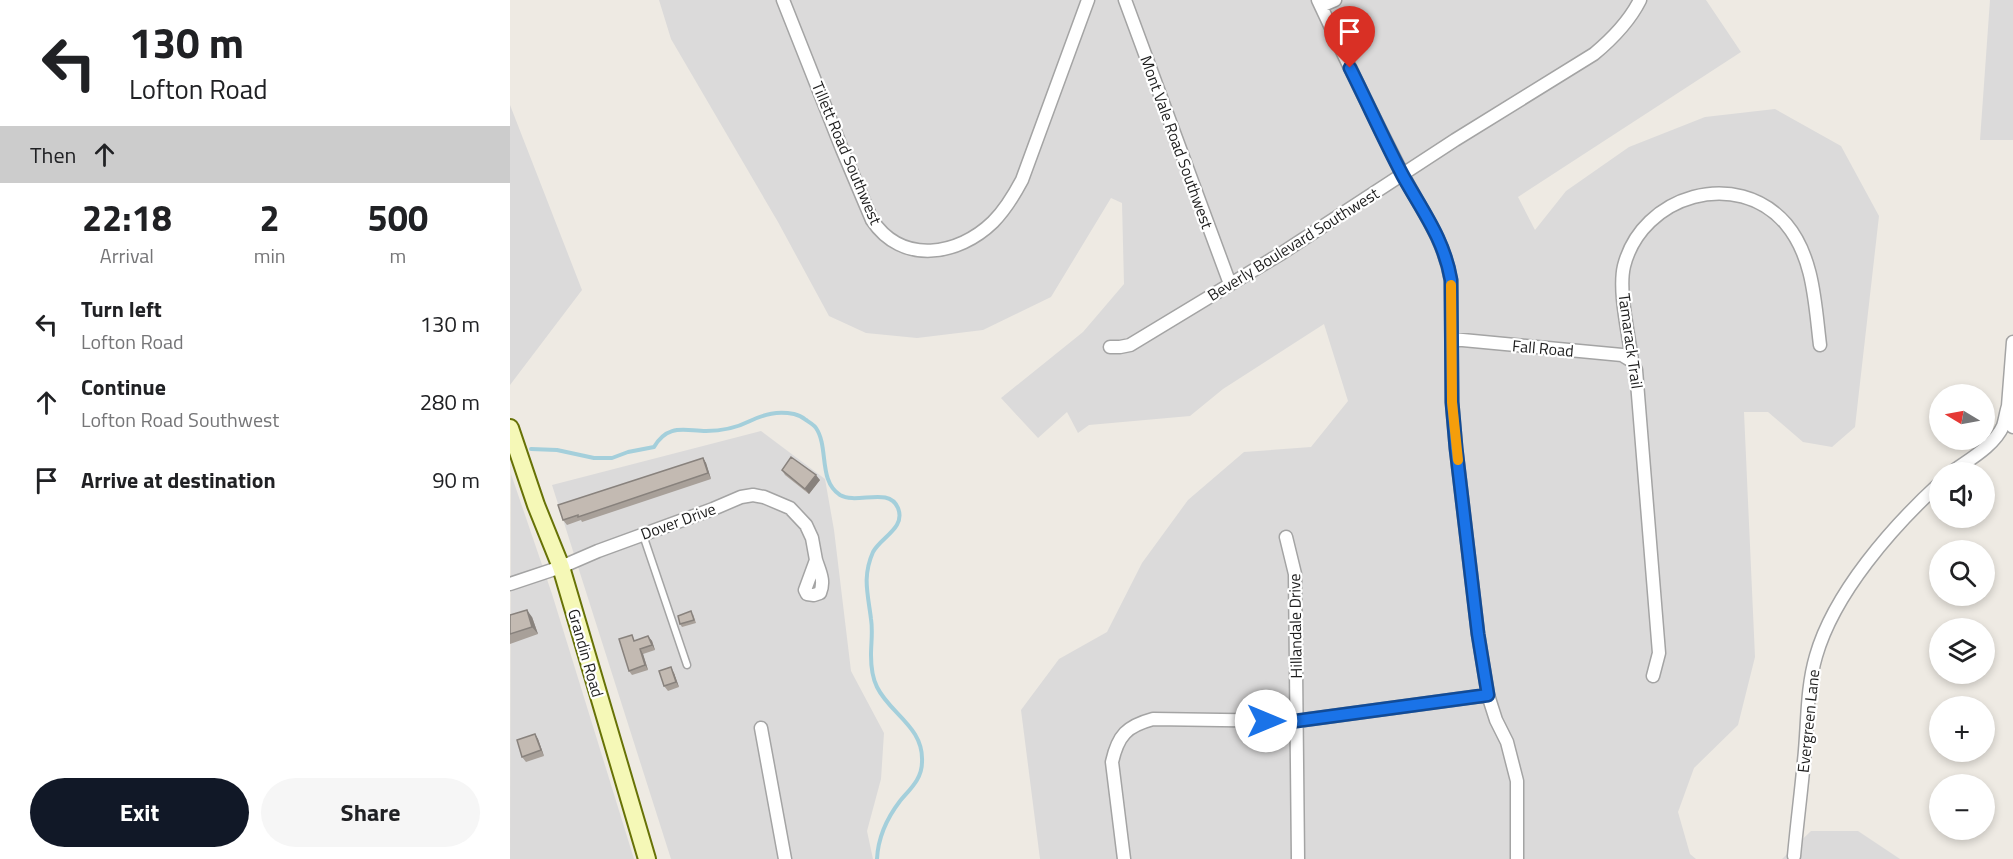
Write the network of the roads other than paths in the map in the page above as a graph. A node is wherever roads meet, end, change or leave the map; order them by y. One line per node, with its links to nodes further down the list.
1 (783, 0): 2 (street, Tillett Road Southwest)
2 (1088, 0)
3 (1125, 0): 8 (street, Mont Vale Road Southwest)
4 (1335, 0): 6 (street)
5 (1640, 0): 7 (street, Beverly Boulevard Southwest)
6 (1320, 3): 7 (street)
7 (1402, 174): 8 (street, Beverly Boulevard Southwest); 9 (street)
8 (1230, 284): 12 (street, Beverly Boulevard Southwest)
9 (1452, 339): 13 (street, Fall Road); 26 (street)
10 (2013, 342): 14 (street)
11 (1820, 345): 13 (street, Tamarack Trail)
12 (1110, 347)
13 (1632, 361): 25 (street, Tamarack Trail)
14 (2008, 406): 15 (street); 17 (street)
15 (2013, 427)
16 (510, 428): 22 (street, Grandin Road)
17 (1966, 462)
18 (1929, 493): 29 (street, Evergreen Lane)
19 (643, 534): 21 (street, Dover Drive); 22 (street, Dover Drive); 24 (lane)
20 (1286, 537): 27 (street, Hillandale Drive)
21 (816, 560)
22 (561, 567): 23 (street, Dover Drive); 30 (street, Grandin Road)
23 (510, 584)
24 (687, 665)
25 (1653, 676)
26 (1488, 695): 27 (street); 34 (street)
27 (1296, 721): 32 (street); 33 (street, Hillandale Drive)
28 (761, 728): 31 (street)
29 (1794, 856)
30 (647, 859)
31 (785, 859)
32 (1124, 859)
33 (1298, 859)
34 (1517, 859)

